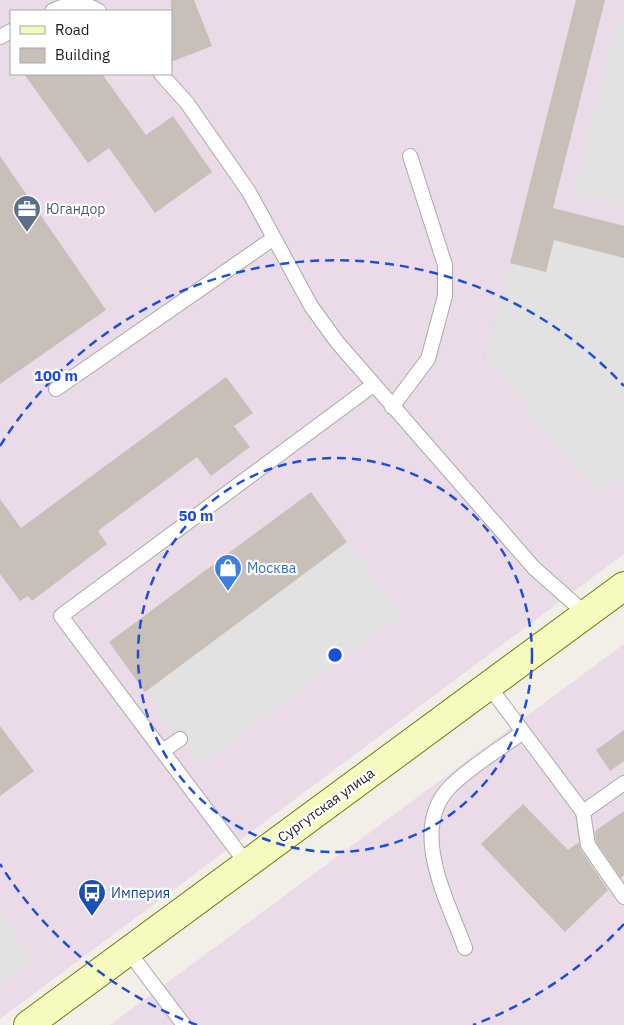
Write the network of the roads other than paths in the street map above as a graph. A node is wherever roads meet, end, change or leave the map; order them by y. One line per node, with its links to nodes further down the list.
1 (54, 10): 2 (lane)
2 (97, 10)
3 (162, 75): 5 (lane)
4 (410, 156): 8 (lane)
5 (274, 238): 6 (lane); 7 (lane)
6 (373, 385): 8 (lane); 14 (lane)
7 (56, 390)
8 (392, 406): 10 (lane)
9 (624, 586): 10 (main road, Сургутская улица)
10 (586, 614): 11 (main road, Сургутская улица)
11 (488, 686): 12 (lane); 17 (main road, Сургутская улица)
12 (523, 732): 16 (lane); 19 (lane)
13 (180, 739): 14 (lane)
14 (163, 752): 17 (lane)
15 (624, 783): 16 (lane)
16 (583, 812): 18 (lane)
17 (247, 864): 20 (main road, Сургутская улица)
18 (624, 897)
19 (465, 948)
20 (128, 951): 21 (main road, Сургутская улица); 22 (lane)
21 (28, 1025)
22 (184, 1025)

